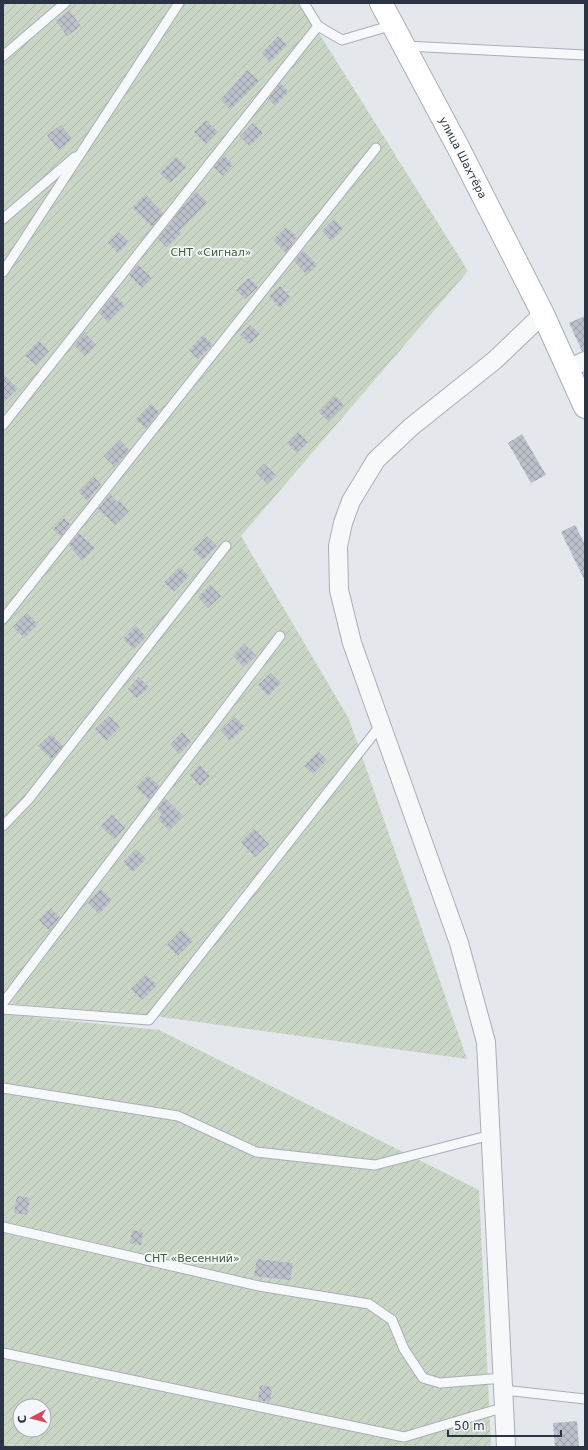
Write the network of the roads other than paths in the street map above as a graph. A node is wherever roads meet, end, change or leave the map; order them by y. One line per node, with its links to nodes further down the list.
1 (65, 3): 9 (lane)
2 (179, 3): 11 (lane)
3 (304, 3): 6 (lane)
4 (381, 3): 5 (main road, улица Шахтёра)
5 (393, 25): 6 (lane); 7 (main road, улица Шахтёра)
6 (318, 26): 17 (lane)
7 (404, 46): 8 (lane); 14 (main road, улица Шахтёра)
8 (585, 54)
9 (3, 56)
10 (376, 148): 19 (lane)
11 (83, 150): 12 (lane); 13 (lane)
12 (3, 219)
13 (3, 272)
14 (543, 314): 15 (main road, улица Шахтёра); 21 (street)
15 (576, 365): 16 (main road, улица Шахтёра)
16 (585, 407)
17 (3, 425)
18 (226, 546): 22 (lane)
19 (3, 619)
20 (280, 636): 23 (lane)
21 (380, 726): 24 (lane); 26 (street)
22 (3, 826)
23 (3, 1003)
24 (3, 1009)
25 (3, 1088): 26 (lane)
26 (491, 1135): 29 (street)
27 (3, 1227): 29 (lane)
28 (3, 1353): 29 (lane)
29 (504, 1392): 30 (lane); 31 (street)
30 (585, 1399)
31 (506, 1447)

